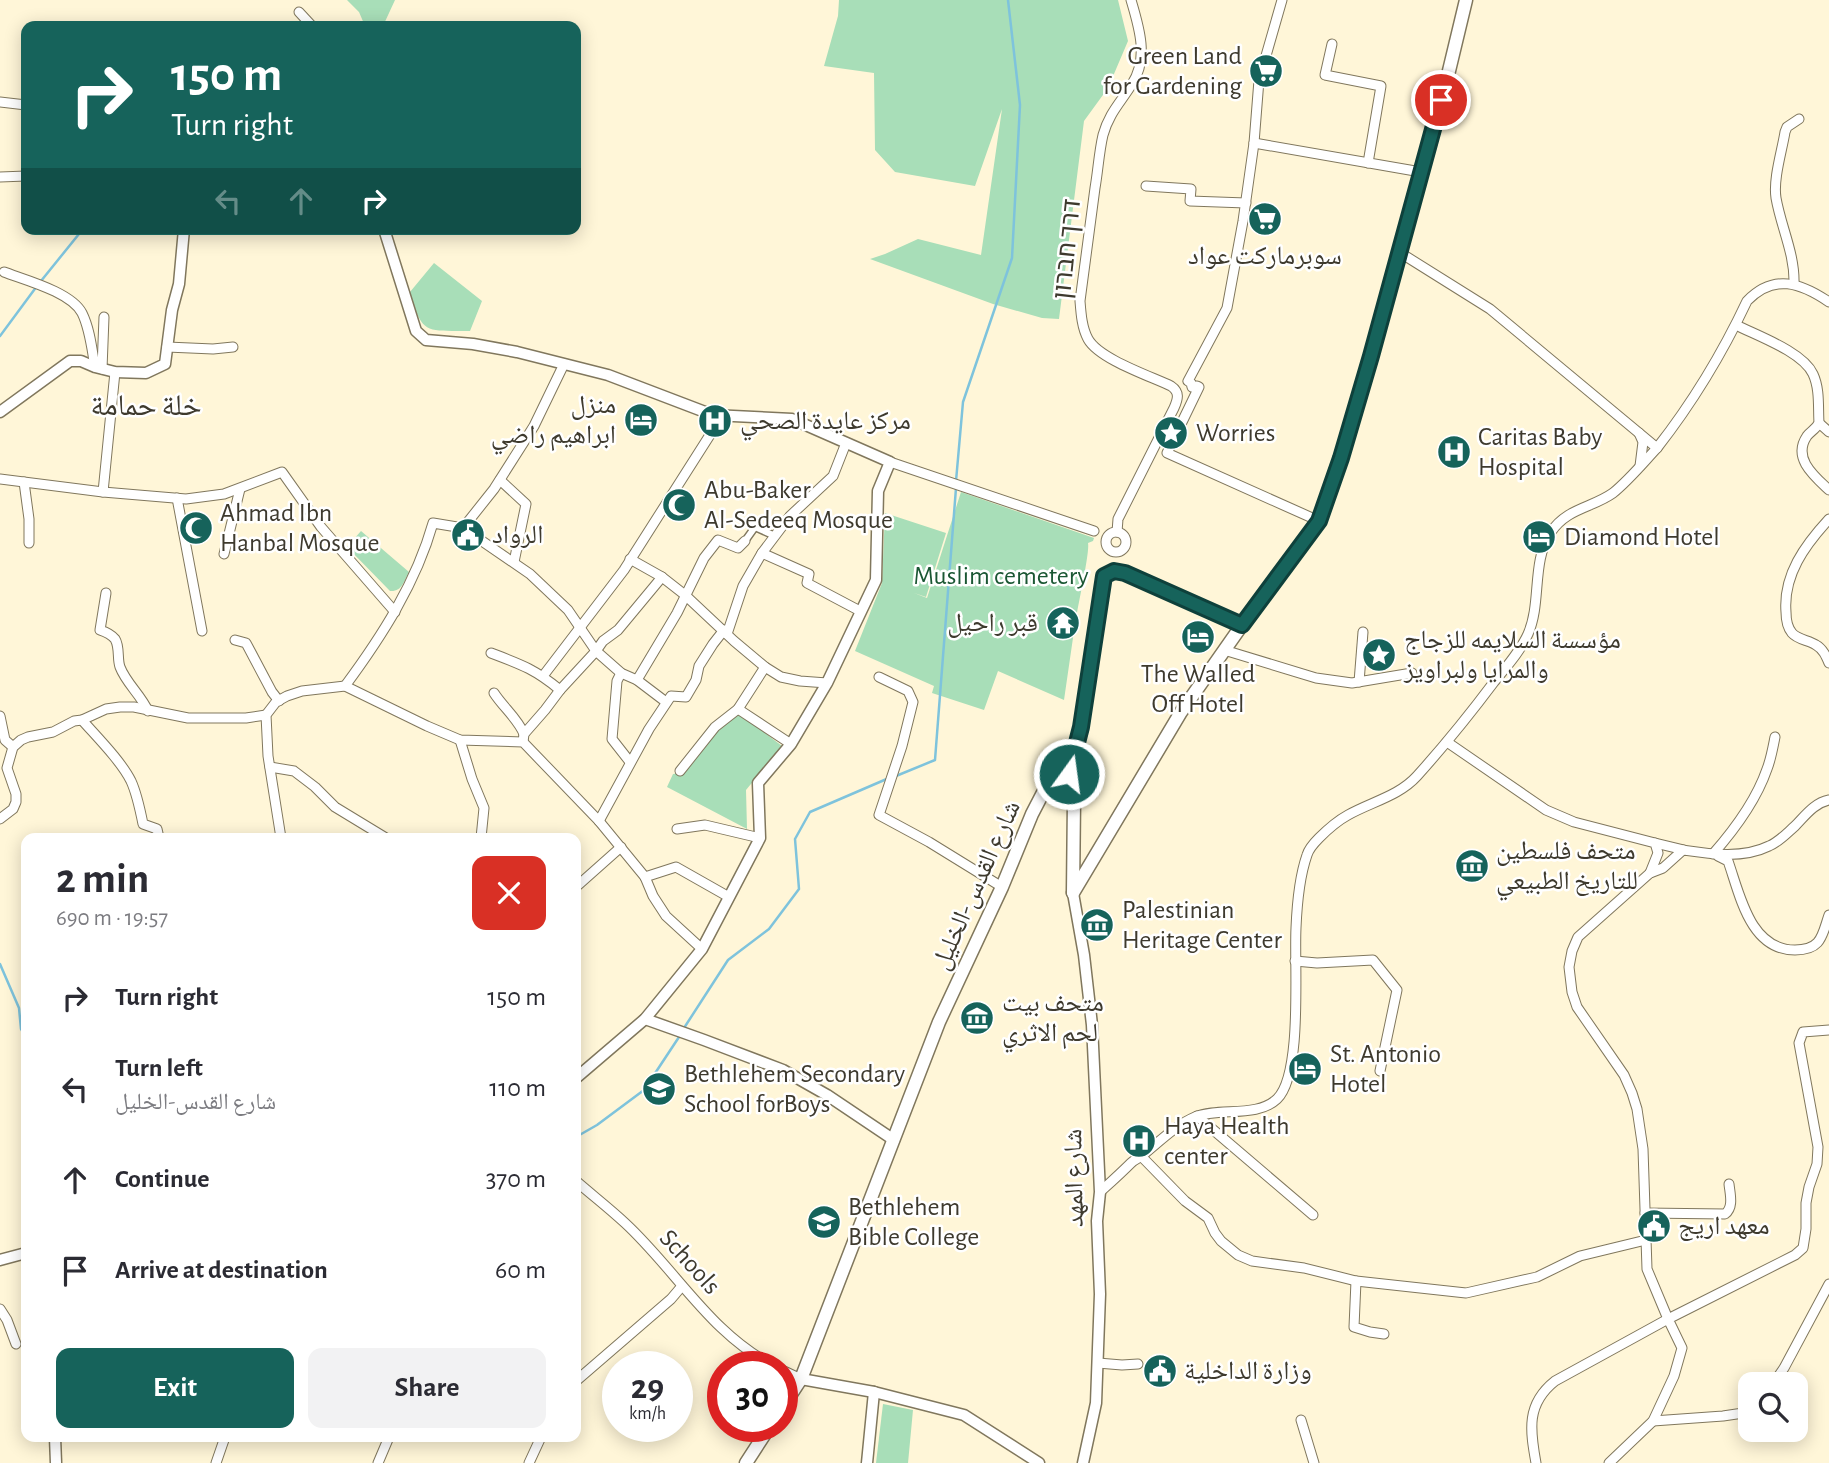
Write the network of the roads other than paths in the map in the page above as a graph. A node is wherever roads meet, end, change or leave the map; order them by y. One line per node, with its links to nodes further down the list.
1 (1132, 0): 50 (street, דרך חברון)
2 (1282, 0): 10 (street)
3 (1466, 0): 12 (main road)
4 (299, 12): 5 (street)
5 (307, 21)
6 (1332, 44): 11 (street)
7 (0, 102): 8 (street)
8 (21, 104)
9 (1800, 120): 21 (street)
10 (1254, 143): 11 (street); 16 (street)
11 (1368, 163): 12 (street)
12 (1421, 172): 19 (main road)
13 (21, 176): 14 (street)
14 (0, 177)
15 (1146, 186): 16 (street)
16 (1245, 203): 47 (street)
17 (184, 235): 25 (street)
18 (386, 235): 27 (street)
19 (1399, 252): 33 (street); 47 (main road)
20 (4, 272): 28 (street)
21 (1794, 284): 22 (street); 24 (street)
22 (1829, 302)
23 (104, 317): 28 (street)
24 (1736, 324): 32 (street); 36 (street)
25 (167, 347): 26 (street); 29 (street)
26 (233, 347)
27 (564, 364): 31 (street); 40 (street)
28 (98, 368): 29 (street); 30 (street)
29 (115, 372): 44 (street)
30 (0, 412)
31 (722, 416): 35 (street); 56 (street)
32 (1819, 423): 34 (street); 43 (street)
33 (1638, 432): 36 (street); 38 (street)
34 (1829, 432)
35 (846, 443): 37 (street); 51 (street)
36 (1657, 448): 38 (street)
37 (890, 462): 49 (street); 61 (street)
38 (1640, 466): 94 (street)
39 (0, 479): 41 (street)
40 (500, 480): 48 (street); 57 (street)
41 (24, 482): 44 (street); 53 (street)
42 (240, 489): 45 (street); 55 (street); 62 (street)
43 (1829, 491)
44 (103, 492): 45 (street)
45 (177, 498): 65 (street)
46 (1829, 519): 72 (street)
47 (1319, 521): 63 (main road)
48 (463, 528): 57 (street); 62 (street)
49 (1094, 531)
50 (1117, 532)
51 (775, 536): 52 (street); 54 (street)
52 (745, 541): 60 (street)
53 (29, 542)
54 (762, 553): 61 (street); 66 (street)
55 (224, 554)
56 (630, 559): 58 (street); 64 (street)
57 (514, 562): 64 (street)
58 (662, 577): 60 (street); 70 (street)
59 (106, 593): 87 (street)
60 (685, 595): 66 (street); 78 (street)
61 (860, 611): 80 (street)
62 (396, 612): 81 (street)
63 (1242, 625): 69 (main road); 100 (street)
64 (581, 628): 70 (street); 76 (street)
65 (202, 631)
66 (726, 632): 73 (street); 85 (street)
67 (1363, 632): 79 (street)
68 (235, 640): 84 (street)
69 (1224, 650): 79 (street); 118 (main road)
70 (596, 651): 74 (street); 82 (street)
71 (491, 653): 76 (street)
72 (1829, 663)
73 (765, 667): 80 (street); 86 (street)
74 (621, 673): 78 (street); 97 (street)
75 (1412, 673): 79 (street)
76 (543, 676): 82 (street)
77 (879, 677): 117 (street)
78 (637, 680): 85 (street)
79 (1359, 682)
80 (827, 683): 95 (street)
81 (345, 686): 84 (street); 93 (street)
82 (560, 690): 92 (street)
83 (494, 693): 92 (street)
84 (279, 701): 88 (street)
85 (666, 702): 97 (street)
86 (738, 709): 95 (street); 99 (street)
87 (148, 710): 88 (street); 90 (street)
88 (266, 715): 98 (street)
89 (0, 716): 96 (street)
90 (82, 720): 96 (street); 105 (street)
91 (1775, 737): 113 (street)
92 (524, 738): 93 (street); 103 (street)
93 (460, 740): 108 (street)
94 (1447, 742): 110 (street); 122 (street)
95 (791, 744): 109 (street)
96 (12, 747): 102 (street)
97 (630, 762): 103 (street)
98 (270, 767): 106 (street); 107 (street)
99 (680, 771)
100 (1066, 784): 117 (main road, شارع القدس-الخليل); 118 (main road)
101 (1829, 800): 113 (street)
102 (0, 819)
103 (599, 821): 111 (street)
104 (677, 829): 109 (street)
105 (158, 833)
106 (280, 833)
107 (378, 833)
108 (482, 833)
109 (760, 838): 119 (street)
110 (1655, 843): 112 (street); 114 (street)
111 (621, 847): 115 (street); 116 (street)
112 (1685, 850): 113 (street); 114 (street)
113 (1713, 854): 120 (street)
114 (1650, 873): 133 (street)
115 (645, 877): 119 (street); 121 (street)
116 (581, 883)
117 (1002, 887): 128 (main road, شارع القدس-الخليل)
118 (1073, 893): 132 (street, شارع المهد)
119 (729, 897): 121 (street)
120 (1829, 915)
121 (702, 949): 123 (street)
122 (1295, 961): 125 (street); 127 (street)
123 (645, 1019): 126 (street); 128 (street)
124 (1829, 1030): 142 (street)
125 (1380, 1071)
126 (581, 1074)
127 (1196, 1116): 129 (street); 134 (street)
128 (894, 1140): 151 (main road, شارع القدس-الخليل)
129 (1142, 1157): 132 (street); 138 (street)
130 (1729, 1184): 133 (street)
131 (581, 1185): 140 (street, Schools)
132 (1100, 1192): 146 (street, شارع المهد)
133 (1645, 1213): 135 (street)
134 (1313, 1214)
135 (1646, 1240): 138 (street); 142 (street)
136 (21, 1254): 137 (street)
137 (0, 1260)
138 (1356, 1281): 143 (street)
139 (1829, 1284): 148 (street)
140 (682, 1286): 145 (street, Schools); 149 (street)
141 (0, 1309): 144 (street)
142 (1668, 1319): 156 (street); 171 (street)
143 (1384, 1334)
144 (16, 1344)
145 (750, 1351)
146 (1098, 1363): 147 (street); 169 (street, شارع المهد)
147 (1138, 1364)
148 (1781, 1372)
149 (581, 1377)
150 (798, 1378): 151 (street)
151 (801, 1379): 152 (main road, شارع القدس-الخليل); 153 (street)
152 (798, 1384)
153 (874, 1392): 167 (street); 168 (street)
154 (1738, 1414): 156 (street)
155 (1301, 1420): 170 (street)
156 (1653, 1421): 172 (street)
157 (55, 1442): 162 (street)
158 (223, 1442): 163 (street)
159 (387, 1442): 164 (street)
160 (539, 1442): 165 (street)
161 (760, 1442): 166 (main road)
162 (56, 1463)
163 (216, 1463)
164 (378, 1463)
165 (529, 1463)
166 (746, 1463)
167 (867, 1463)
168 (1039, 1463)
169 (1083, 1463)
170 (1314, 1463)
171 (1536, 1463)
172 (1609, 1463)

